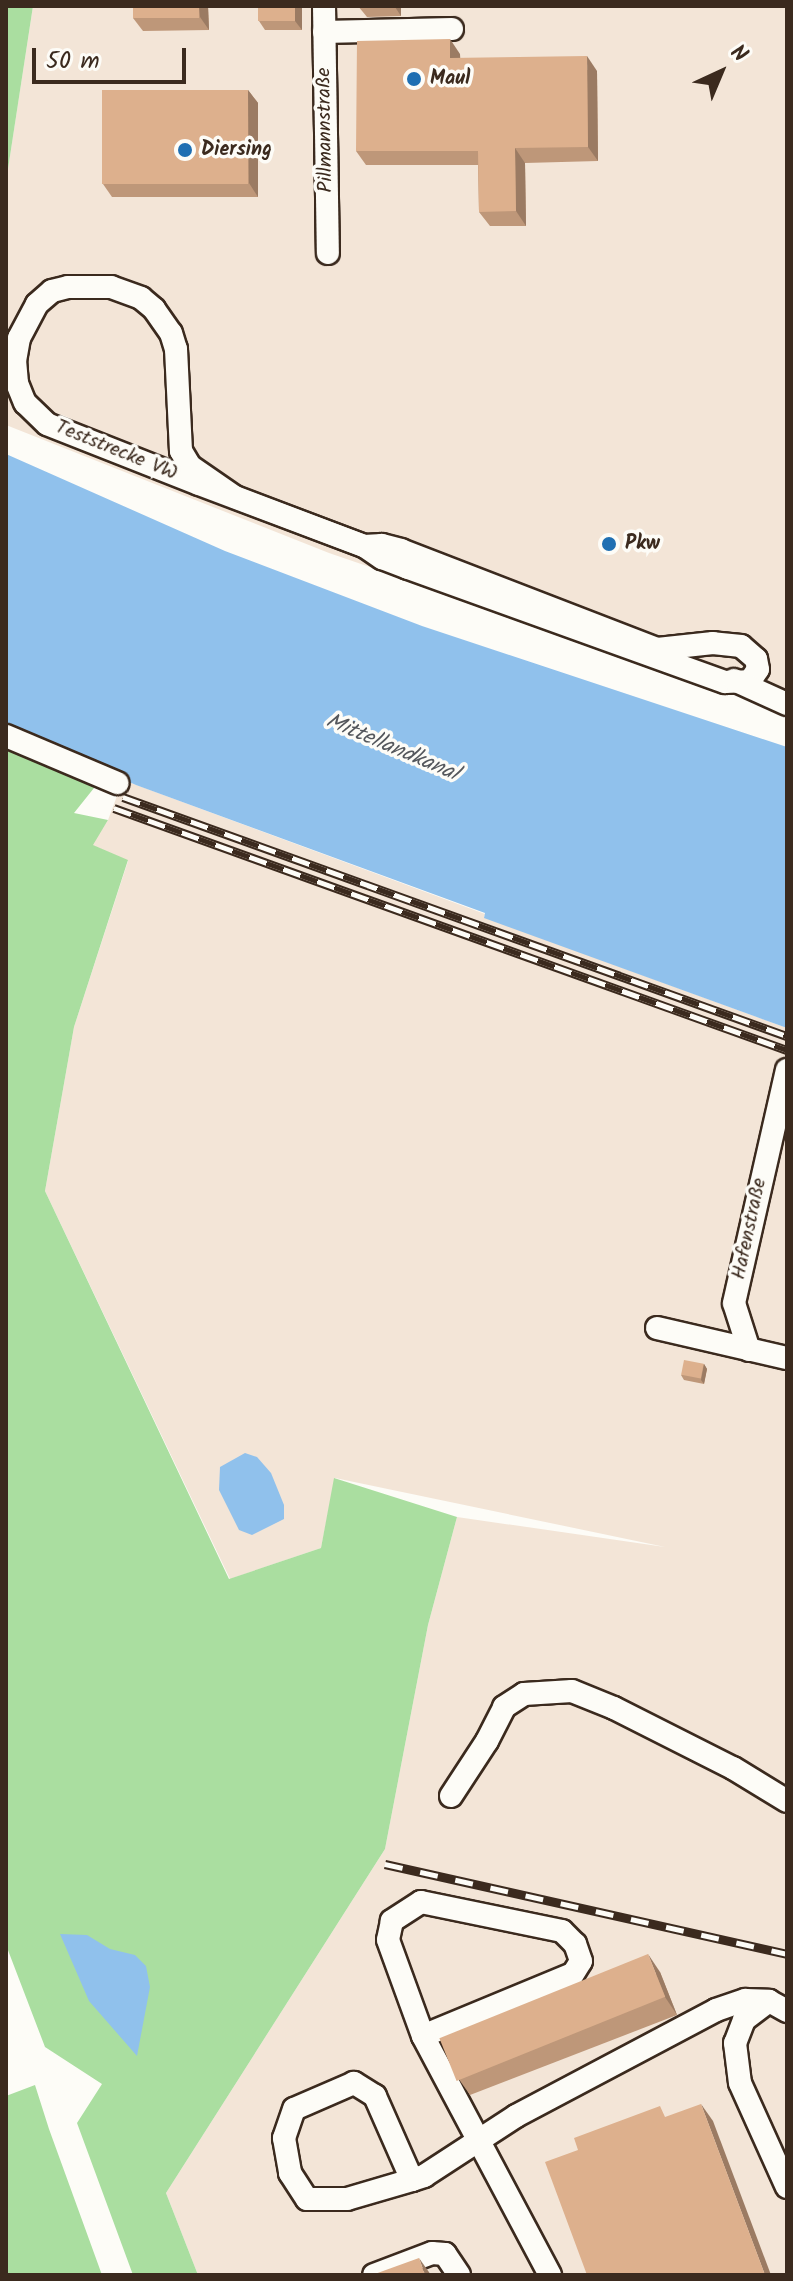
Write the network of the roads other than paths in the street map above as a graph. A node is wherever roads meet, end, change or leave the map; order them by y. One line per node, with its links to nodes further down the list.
1 (324, 6): 3 (street, Pillmannstraße)
2 (452, 29): 3 (street)
3 (324, 32): 4 (street, Pillmannstraße)
4 (328, 253)
5 (364, 546): 5 (street, Teststrecke VW); 6 (street, Teststrecke VW); 7 (street, Teststrecke VW)
6 (657, 649): 7 (street, Teststrecke VW); 7 (street, Teststrecke VW)
7 (742, 683): 8 (street, Teststrecke VW)
8 (787, 704)
9 (6, 736): 10 (street)
10 (117, 783)
11 (787, 1070): 13 (street, Hafenstraße)
12 (657, 1328): 13 (street)
13 (749, 1350): 14 (street)
14 (787, 1358)
15 (451, 1796): 16 (street)
16 (787, 1801)
17 (778, 2006): 19 (street); 21 (street)
18 (423, 2036): 18 (street); 19 (street)
19 (477, 2143): 20 (street); 24 (street)
20 (412, 2180): 20 (street)
21 (787, 2187)
22 (374, 2275): 23 (street)
23 (459, 2275)
24 (550, 2275)

